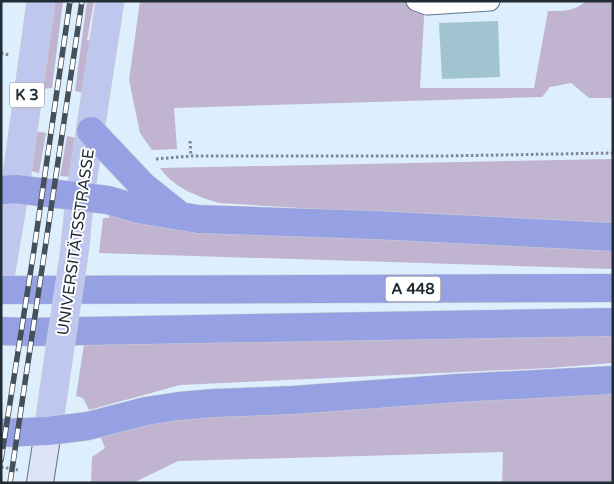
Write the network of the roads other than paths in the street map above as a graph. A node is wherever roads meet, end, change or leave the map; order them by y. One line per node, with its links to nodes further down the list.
1 (41, 1): 6 (main road, K 3)
2 (110, 1): 5 (main road, UNIVERSITÄTSSTRASSE)
3 (416, 1): 4 (street)
4 (490, 1)
5 (91, 131): 7 (main road, UNIVERSITÄTSSTRASSE); 8 (highway)
6 (8, 189): 7 (highway); 10 (main road, K 3)
7 (80, 197): 8 (highway); 16 (main road, UNIVERSITÄTSSTRASSE, bridge)
8 (179, 215): 9 (highway)
9 (613, 238)
10 (3, 263)
11 (613, 288): 12 (highway, A 448)
12 (1, 290)
13 (613, 322): 14 (highway, A 448)
14 (1, 331)
15 (613, 380): 16 (highway)
16 (48, 431): 17 (highway); 18 (main road, UNIVERSITÄTSSTRASSE)
17 (1, 433)
18 (40, 483)

